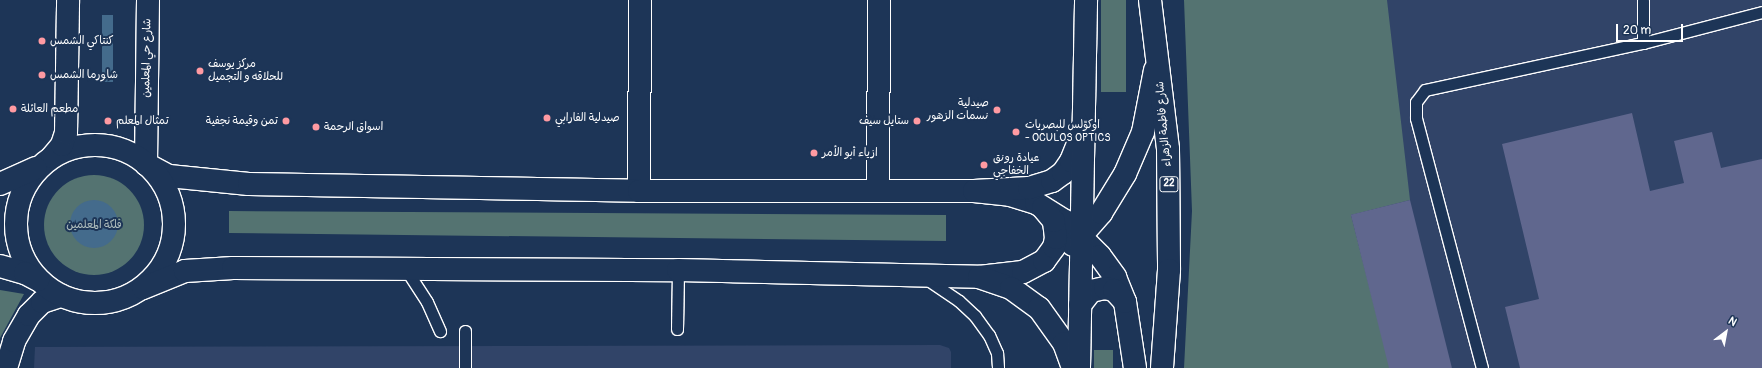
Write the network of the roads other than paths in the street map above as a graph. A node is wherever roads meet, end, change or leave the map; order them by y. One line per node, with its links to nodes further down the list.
1 (68, 0): 12 (main road)
2 (148, 0): 13 (main road, شارع حي المعلمين)
3 (640, 0): 15 (main road)
4 (879, 0): 16 (main road)
5 (1086, 0): 11 (main road)
6 (1150, 0): 9 (main road, شارع فاطمة الزهراء / 22)
7 (1643, 0): 10 (lane)
8 (1762, 12): 10 (lane)
9 (1155, 41): 19 (main road); 40 (main road, شارع فاطمة الزهراء / 22)
10 (1643, 43): 41 (lane)
11 (1084, 115): 17 (main road); 19 (main road)
12 (46, 162): 13 (main road); 14 (main road); 26 (main road)
13 (146, 164): 15 (main road); 27 (main road)
14 (0, 184)
15 (639, 191): 16 (main road)
16 (878, 191): 17 (main road)
17 (974, 191): 18 (main road)
18 (1042, 207): 19 (main road); 22 (main road)
19 (1082, 236): 22 (main road); 29 (main road); 30 (main road)
20 (0, 266): 26 (main road)
21 (405, 268): 23 (main road); 27 (main road); 32 (lane)
22 (1028, 269): 25 (main road)
23 (678, 270): 24 (main road); 31 (lane)
24 (915, 274): 25 (main road); 36 (lane)
25 (978, 276): 37 (main road)
26 (39, 280): 28 (main road)
27 (143, 288): 28 (main road)
28 (61, 296): 34 (main road)
29 (1125, 302): 30 (main road); 39 (main road)
30 (1080, 305): 38 (main road)
31 (678, 329)
32 (440, 331)
33 (465, 331): 35 (lane)
34 (6, 368)
35 (465, 368)
36 (998, 368)
37 (1073, 368)
38 (1079, 368)
39 (1135, 368)
40 (1162, 368)
41 (1482, 368)

